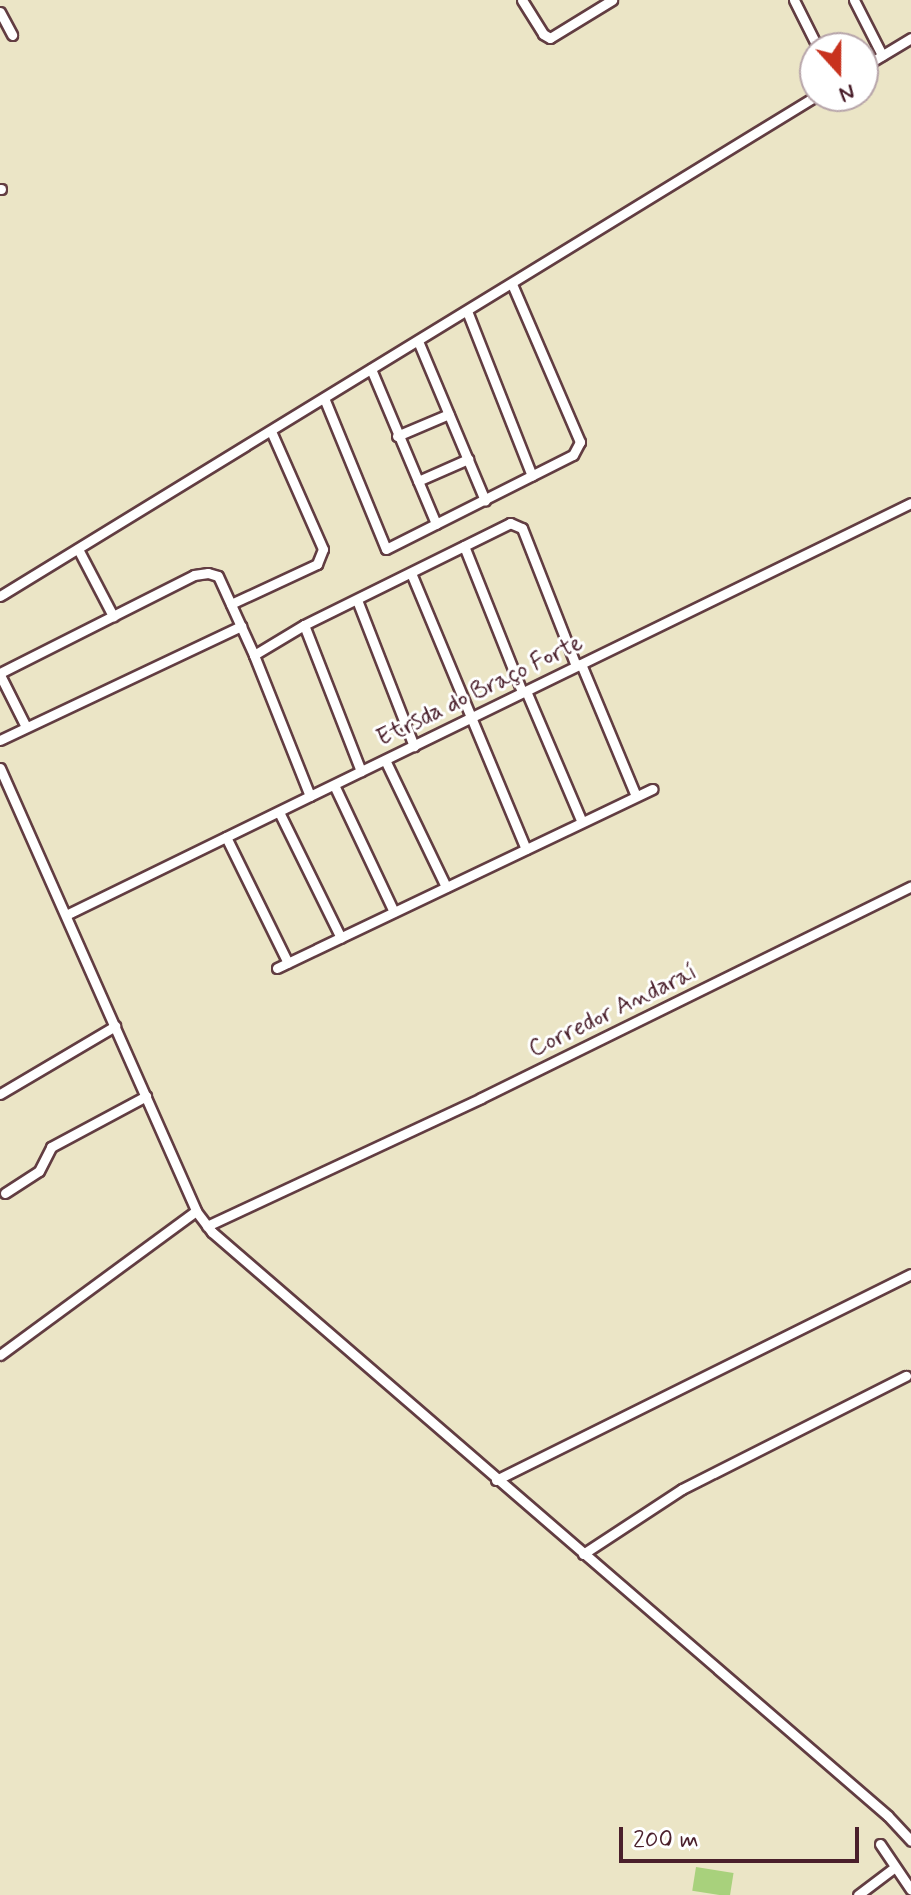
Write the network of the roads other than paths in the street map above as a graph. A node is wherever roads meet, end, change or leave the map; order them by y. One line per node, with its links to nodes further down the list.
1 (522, 0): 2 (street)
2 (612, 0)
3 (794, 0): 6 (street)
4 (854, 0): 9 (street)
5 (0, 12): 7 (street)
6 (810, 32)
7 (12, 35)
8 (911, 38): 9 (street)
9 (882, 55): 10 (street)
10 (879, 57)
11 (799, 107): 12 (street)
12 (512, 284): 13 (street); 21 (street)
13 (467, 311): 14 (street); 21 (street)
14 (418, 341): 15 (street); 17 (street)
15 (371, 369): 16 (street); 19 (street)
16 (324, 398): 18 (street); 25 (street)
17 (449, 414): 19 (street); 20 (street)
18 (271, 431): 27 (street); 31 (street)
19 (397, 436): 22 (street)
20 (468, 459): 22 (street); 23 (street)
21 (532, 476): 23 (street)
22 (418, 481): 25 (street)
23 (485, 500): 25 (street)
24 (911, 503): 36 (street, Etrsda do Braço Forte)
25 (436, 524)
26 (464, 546): 28 (street); 36 (street); 38 (street)
27 (78, 549): 29 (street); 32 (street)
28 (411, 573): 30 (street); 39 (street)
29 (0, 596)
30 (357, 600): 33 (street); 42 (street)
31 (231, 604): 32 (street); 34 (street)
32 (113, 616): 37 (street)
33 (304, 625): 35 (street); 45 (street)
34 (241, 626): 35 (street); 40 (street)
35 (254, 655): 48 (street)
36 (579, 665): 38 (street, Etrsda do Braço Forte); 49 (street)
37 (0, 674): 40 (street)
38 (524, 692): 39 (street, Etrsda do Braço Forte); 51 (street)
39 (471, 717): 42 (street, Etrsda do Braço Forte); 53 (street)
40 (25, 725): 41 (street)
41 (0, 740)
42 (414, 746): 43 (street, Etrsda do Braço Forte)
43 (385, 760): 45 (street, Etrsda do Braço Forte); 55 (street)
44 (0, 768): 57 (street)
45 (361, 771): 46 (street, Etrsda do Braço Forte)
46 (334, 785): 48 (street, Etrsda do Braço Forte); 56 (street)
47 (652, 789): 49 (street)
48 (310, 796): 50 (street, Etrsda do Braço Forte)
49 (636, 796): 51 (street)
50 (279, 812): 52 (street, Etrsda do Braço Forte); 58 (street)
51 (582, 822): 53 (street)
52 (226, 837): 57 (street, Etrsda do Braço Forte); 59 (street)
53 (526, 849): 55 (street)
54 (911, 886): 66 (street, Corredor Andaraí)
55 (446, 887): 56 (street)
56 (394, 912): 58 (street)
57 (66, 915): 61 (street)
58 (341, 938): 59 (street)
59 (288, 963): 60 (street)
60 (277, 968)
61 (115, 1026): 62 (street); 63 (street)
62 (0, 1094)
63 (146, 1096): 64 (street); 65 (street)
64 (5, 1193)
65 (196, 1211): 66 (street); 68 (street)
66 (207, 1226): 70 (street)
67 (911, 1274): 70 (street)
68 (0, 1355)
69 (906, 1376): 71 (street)
70 (496, 1480): 71 (street)
71 (583, 1554): 72 (street)
72 (911, 1841)
73 (880, 1844): 74 (street)
74 (895, 1867): 75 (street); 76 (street)
75 (911, 1890)
76 (858, 1895)

